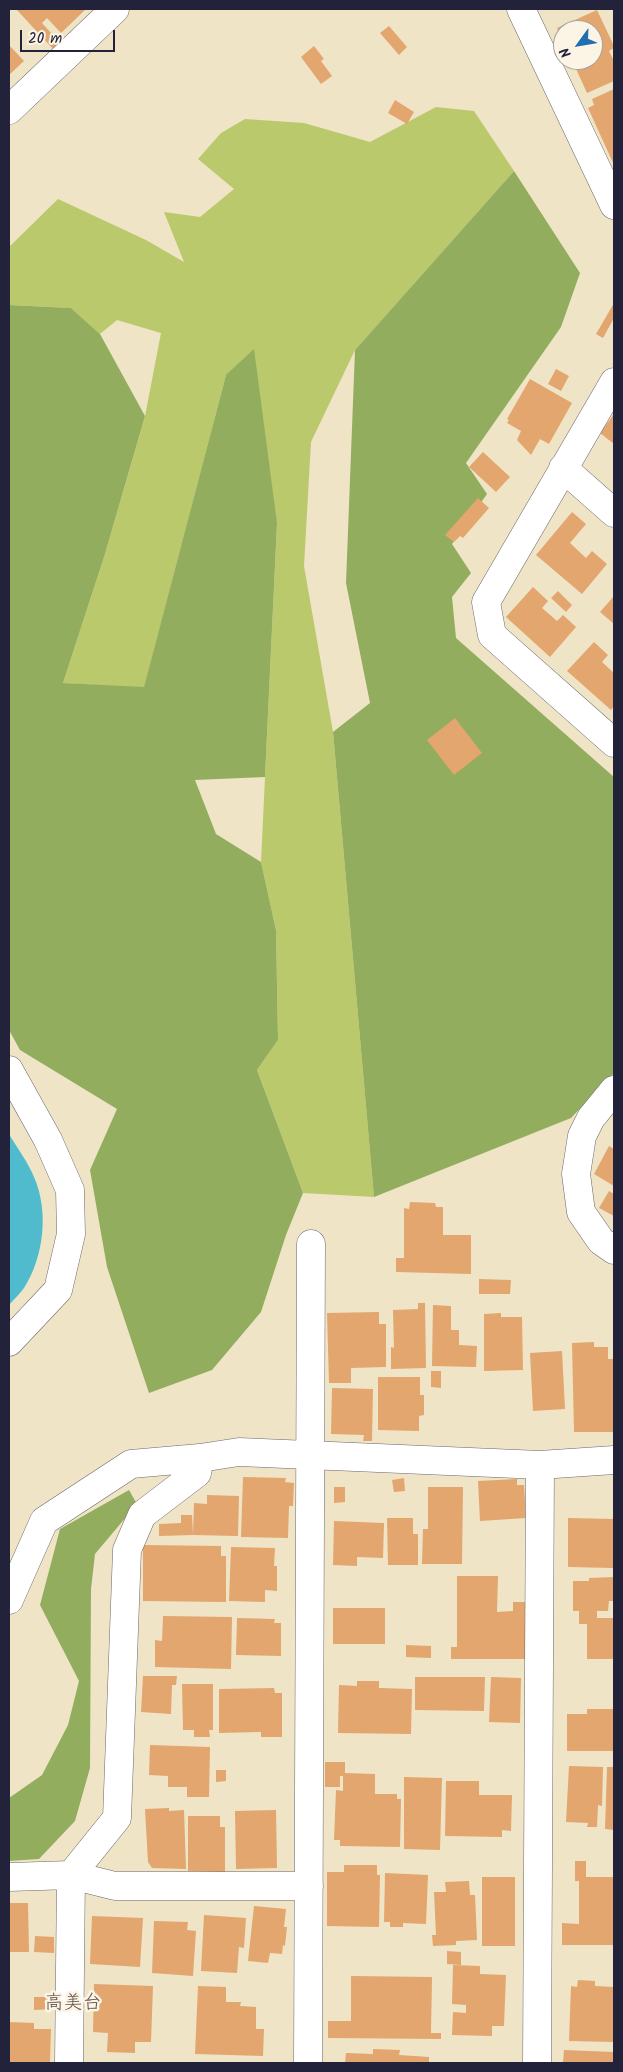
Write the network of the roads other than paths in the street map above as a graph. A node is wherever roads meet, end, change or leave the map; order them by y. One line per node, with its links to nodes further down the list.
1 (115, 9): 3 (street)
2 (521, 9): 4 (street)
3 (9, 110)
4 (614, 205)
5 (614, 382): 6 (street)
6 (564, 468): 7 (street); 8 (street)
7 (614, 513)
8 (614, 743)
9 (9, 1070): 13 (street)
10 (614, 1092): 12 (street)
11 (311, 1244): 14 (street)
12 (614, 1250)
13 (9, 1342)
14 (310, 1455): 15 (street); 17 (street); 21 (street)
15 (200, 1458): 18 (street); 19 (street)
16 (614, 1460): 17 (street)
17 (540, 1465): 24 (street)
18 (9, 1600)
19 (71, 1874): 20 (street); 21 (street); 22 (street)
20 (9, 1877)
21 (309, 1886): 23 (street)
22 (69, 2063)
23 (308, 2063)
24 (537, 2063)

